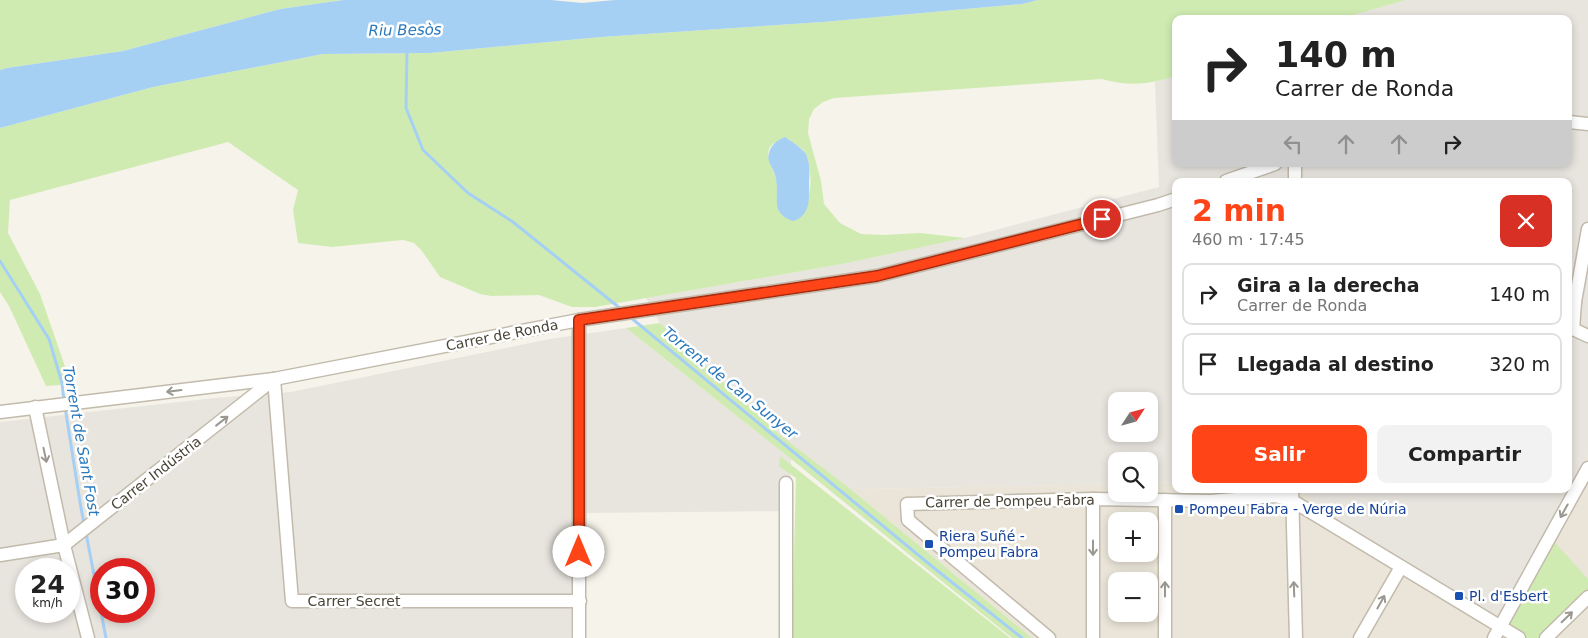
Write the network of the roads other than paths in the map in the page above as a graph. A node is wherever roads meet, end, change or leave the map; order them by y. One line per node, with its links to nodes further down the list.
1 (1572, 122): 2 (street)
2 (1588, 124)
3 (1266, 167): 4 (street)
4 (1235, 178)
5 (1172, 200): 8 (street, Carrer de Ronda)
6 (1588, 229): 7 (street)
7 (1572, 303): 9 (street)
8 (579, 320): 10 (street, Carrer de Ronda); 22 (street)
9 (1588, 336)
10 (274, 380): 11 (street, Carrer de Ronda, one-way to 11); 18 (street, Carrer Indústria, one-way to 10); 22 (street, Carrer Secret)
11 (35, 407): 12 (street, Carrer de Ronda); 18 (street, one-way to 18)
12 (0, 412)
13 (1588, 468): 23 (street, one-way to 23)
14 (786, 483): 26 (street)
15 (1292, 494): 17 (street, Carrer de Pompeu Fabra); 20 (street); 30 (street, one-way to 15)
16 (1093, 499): 17 (street, Carrer de Pompeu Fabra); 27 (street, Carrer de Pompeu Fabra); 28 (street, one-way to 28)
17 (1165, 500): 29 (street, one-way to 17)
18 (64, 545): 19 (street); 24 (street)
19 (0, 555)
20 (1401, 567): 23 (street); 31 (street, one-way to 20)
21 (1588, 597): 33 (street, one-way to 21)
22 (580, 601): 25 (street)
23 (1496, 633): 32 (street)
24 (88, 638)
25 (579, 638)
26 (786, 638)
27 (1049, 638)
28 (1093, 638)
29 (1165, 638)
30 (1296, 638)
31 (1360, 638)
32 (1519, 638)
33 (1546, 638)

